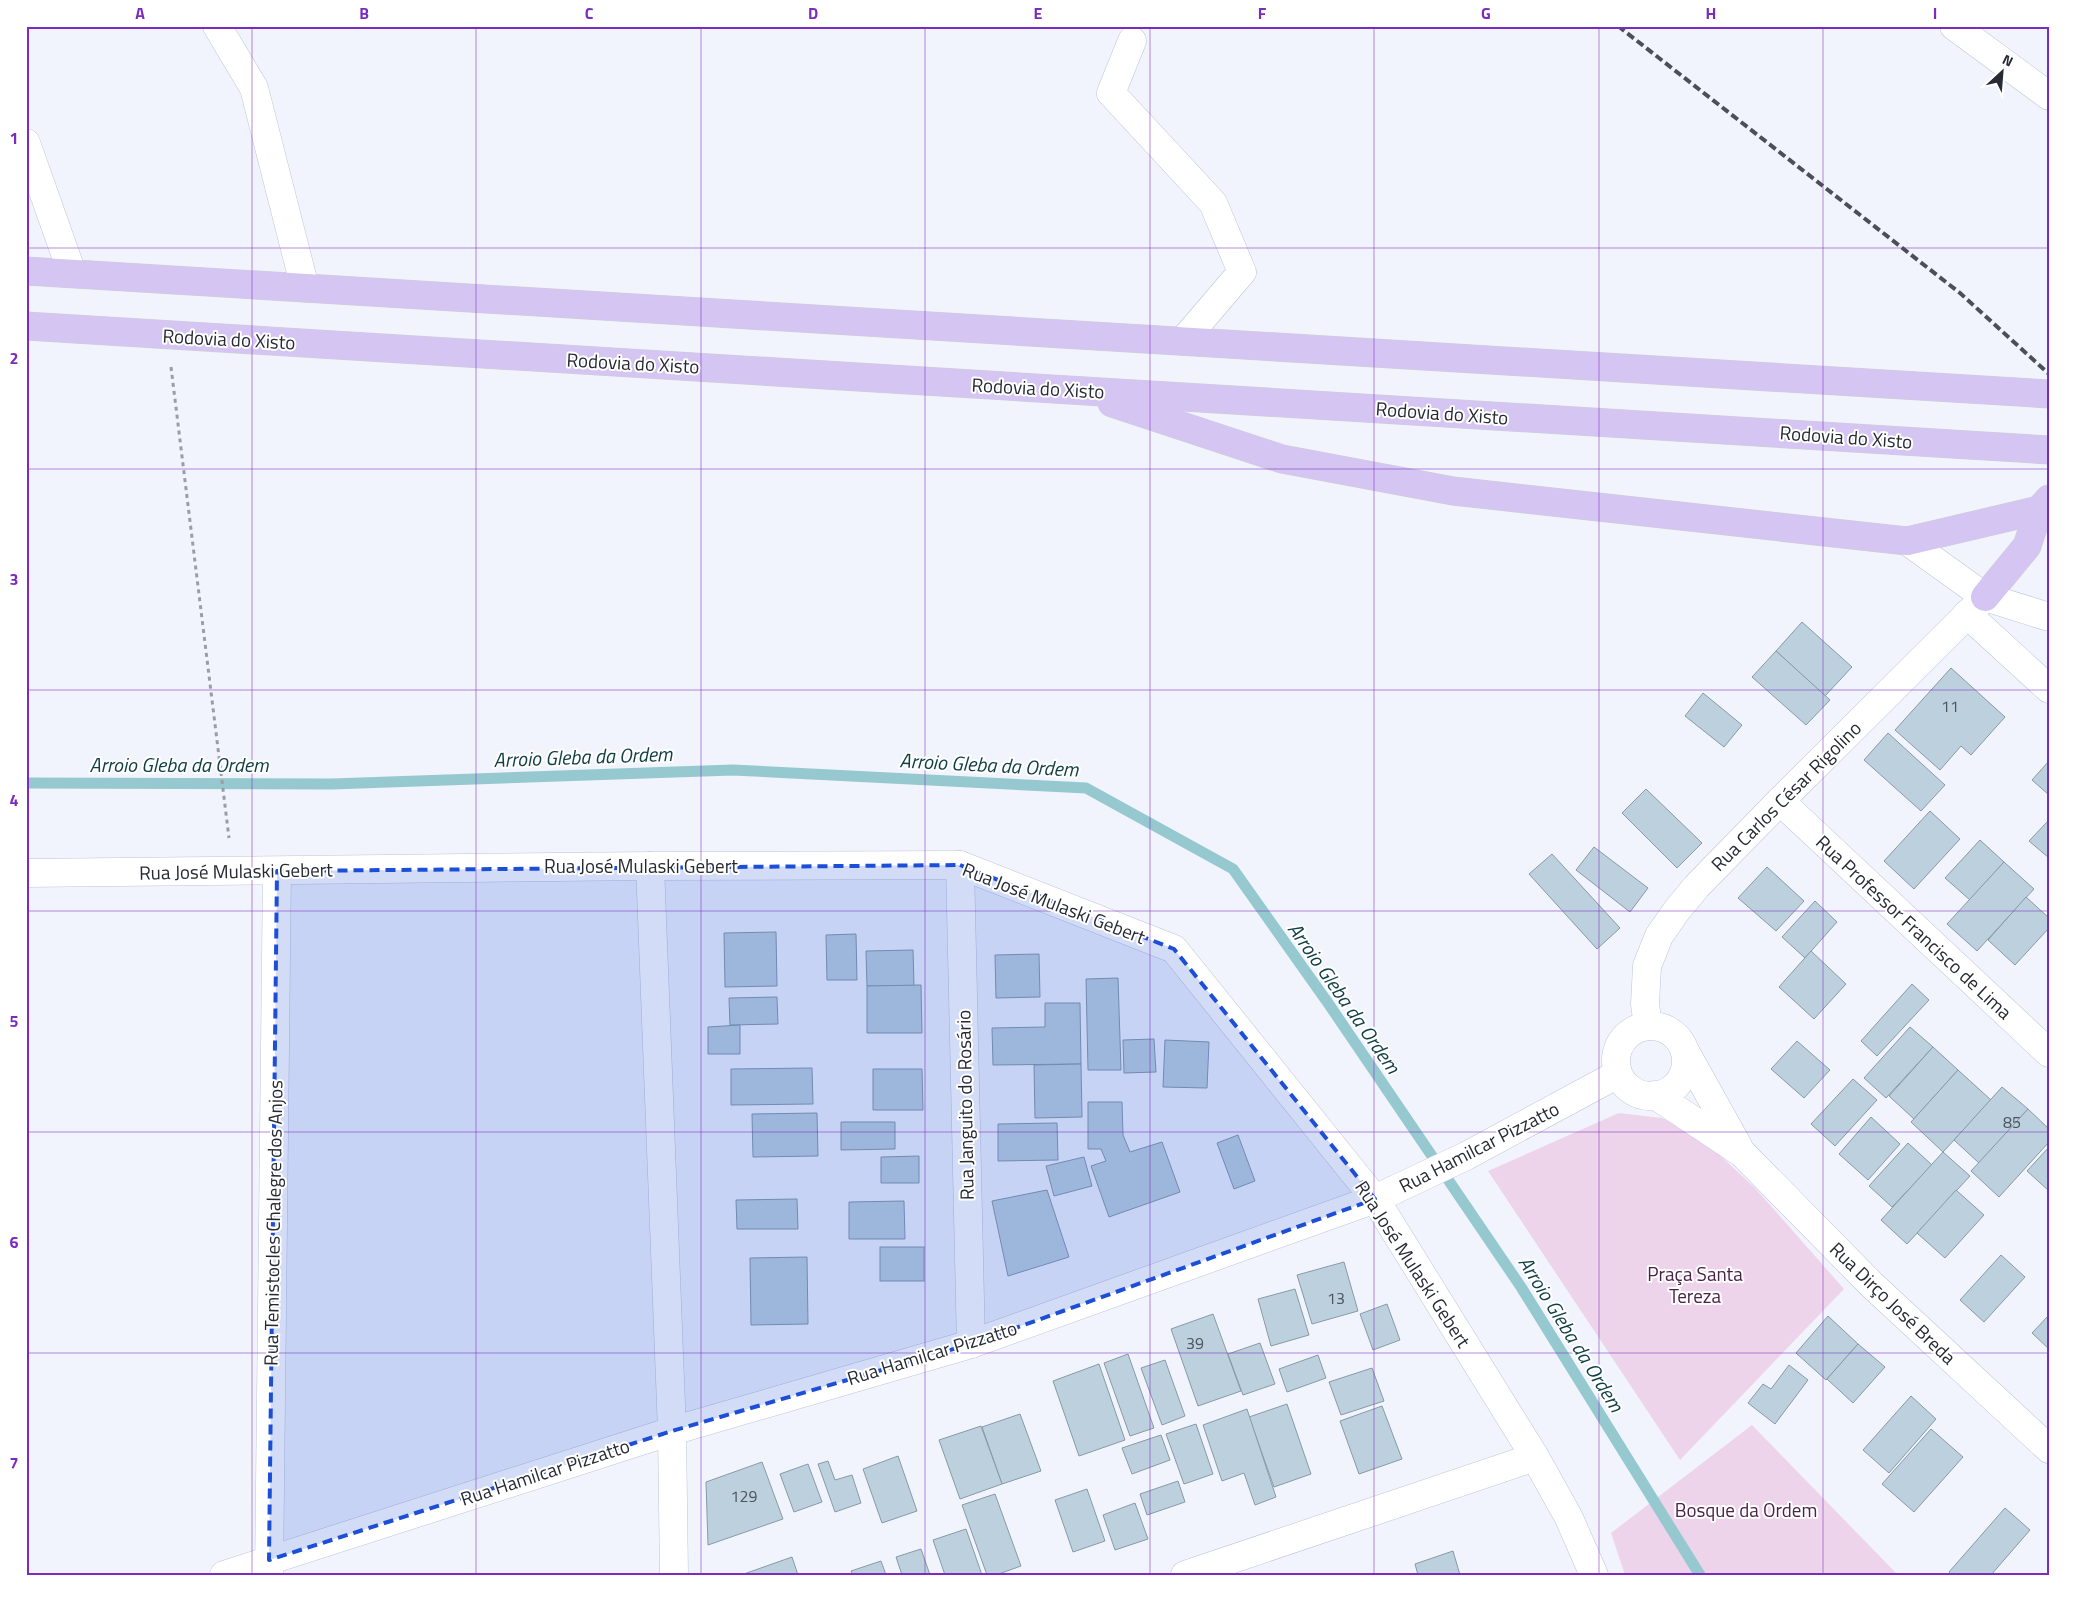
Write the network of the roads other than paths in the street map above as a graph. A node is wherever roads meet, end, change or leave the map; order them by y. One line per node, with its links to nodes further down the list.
1 (217, 26): 8 (street)
2 (1954, 26): 4 (street)
3 (1132, 41): 10 (street)
4 (2049, 96)
5 (26, 143): 7 (street)
6 (26, 271): 7 (highway)
7 (72, 273): 8 (highway)
8 (304, 288): 10 (highway)
9 (26, 326): 11 (highway, Rodovia do Xisto)
10 (1183, 342): 12 (highway)
11 (1075, 390): 13 (highway, Rodovia do Xisto); 15 (highway)
12 (2049, 394)
13 (2049, 450)
14 (2044, 504): 15 (highway); 16 (highway)
15 (1907, 541): 16 (street)
16 (1976, 605): 17 (street); 18 (street); 19 (street, Rua Carlos César Rigolino)
17 (2049, 617)
18 (2049, 689)
19 (1780, 801): 24 (street, Rua Carlos César Rigolino); 26 (street, Rua Professor Francisco de Lima)
20 (650, 866): 21 (street, Rua José Mulaski Gebert); 22 (street, Rua José Mulaski Gebert); 32 (street)
21 (960, 866): 30 (street, Rua José Mulaski Gebert); 31 (street, Rua Janguito do Rosário)
22 (278, 871): 23 (street, Rua José Mulaski Gebert); 35 (street, Rua Temistocles Chalegre dos Anjos)
23 (26, 873)
24 (1648, 1026): 25 (street); 27 (street)
25 (1685, 1051): 28 (street); 29 (street, Rua Dirço José Breda)
26 (2049, 1053)
27 (1618, 1074): 28 (street); 30 (street, Rua Hamilcar Pizzatto)
28 (1655, 1095): 29 (street, Rua Dirço José Breda)
29 (1742, 1153): 33 (street, Rua Dirço José Breda)
30 (1383, 1195): 31 (street, Rua Hamilcar Pizzatto); 34 (street, Rua José Mulaski Gebert)
31 (971, 1344): 32 (street, Rua Hamilcar Pizzatto)
32 (672, 1431): 35 (street, Rua Hamilcar Pizzatto); 37 (street)
33 (2049, 1449)
34 (1536, 1457): 38 (street); 39 (street, Rua José Mulaski Gebert)
35 (269, 1567): 36 (street, Rua Hamilcar Pizzatto)
36 (224, 1575)
37 (674, 1575)
38 (1185, 1575)
39 (1594, 1575)

